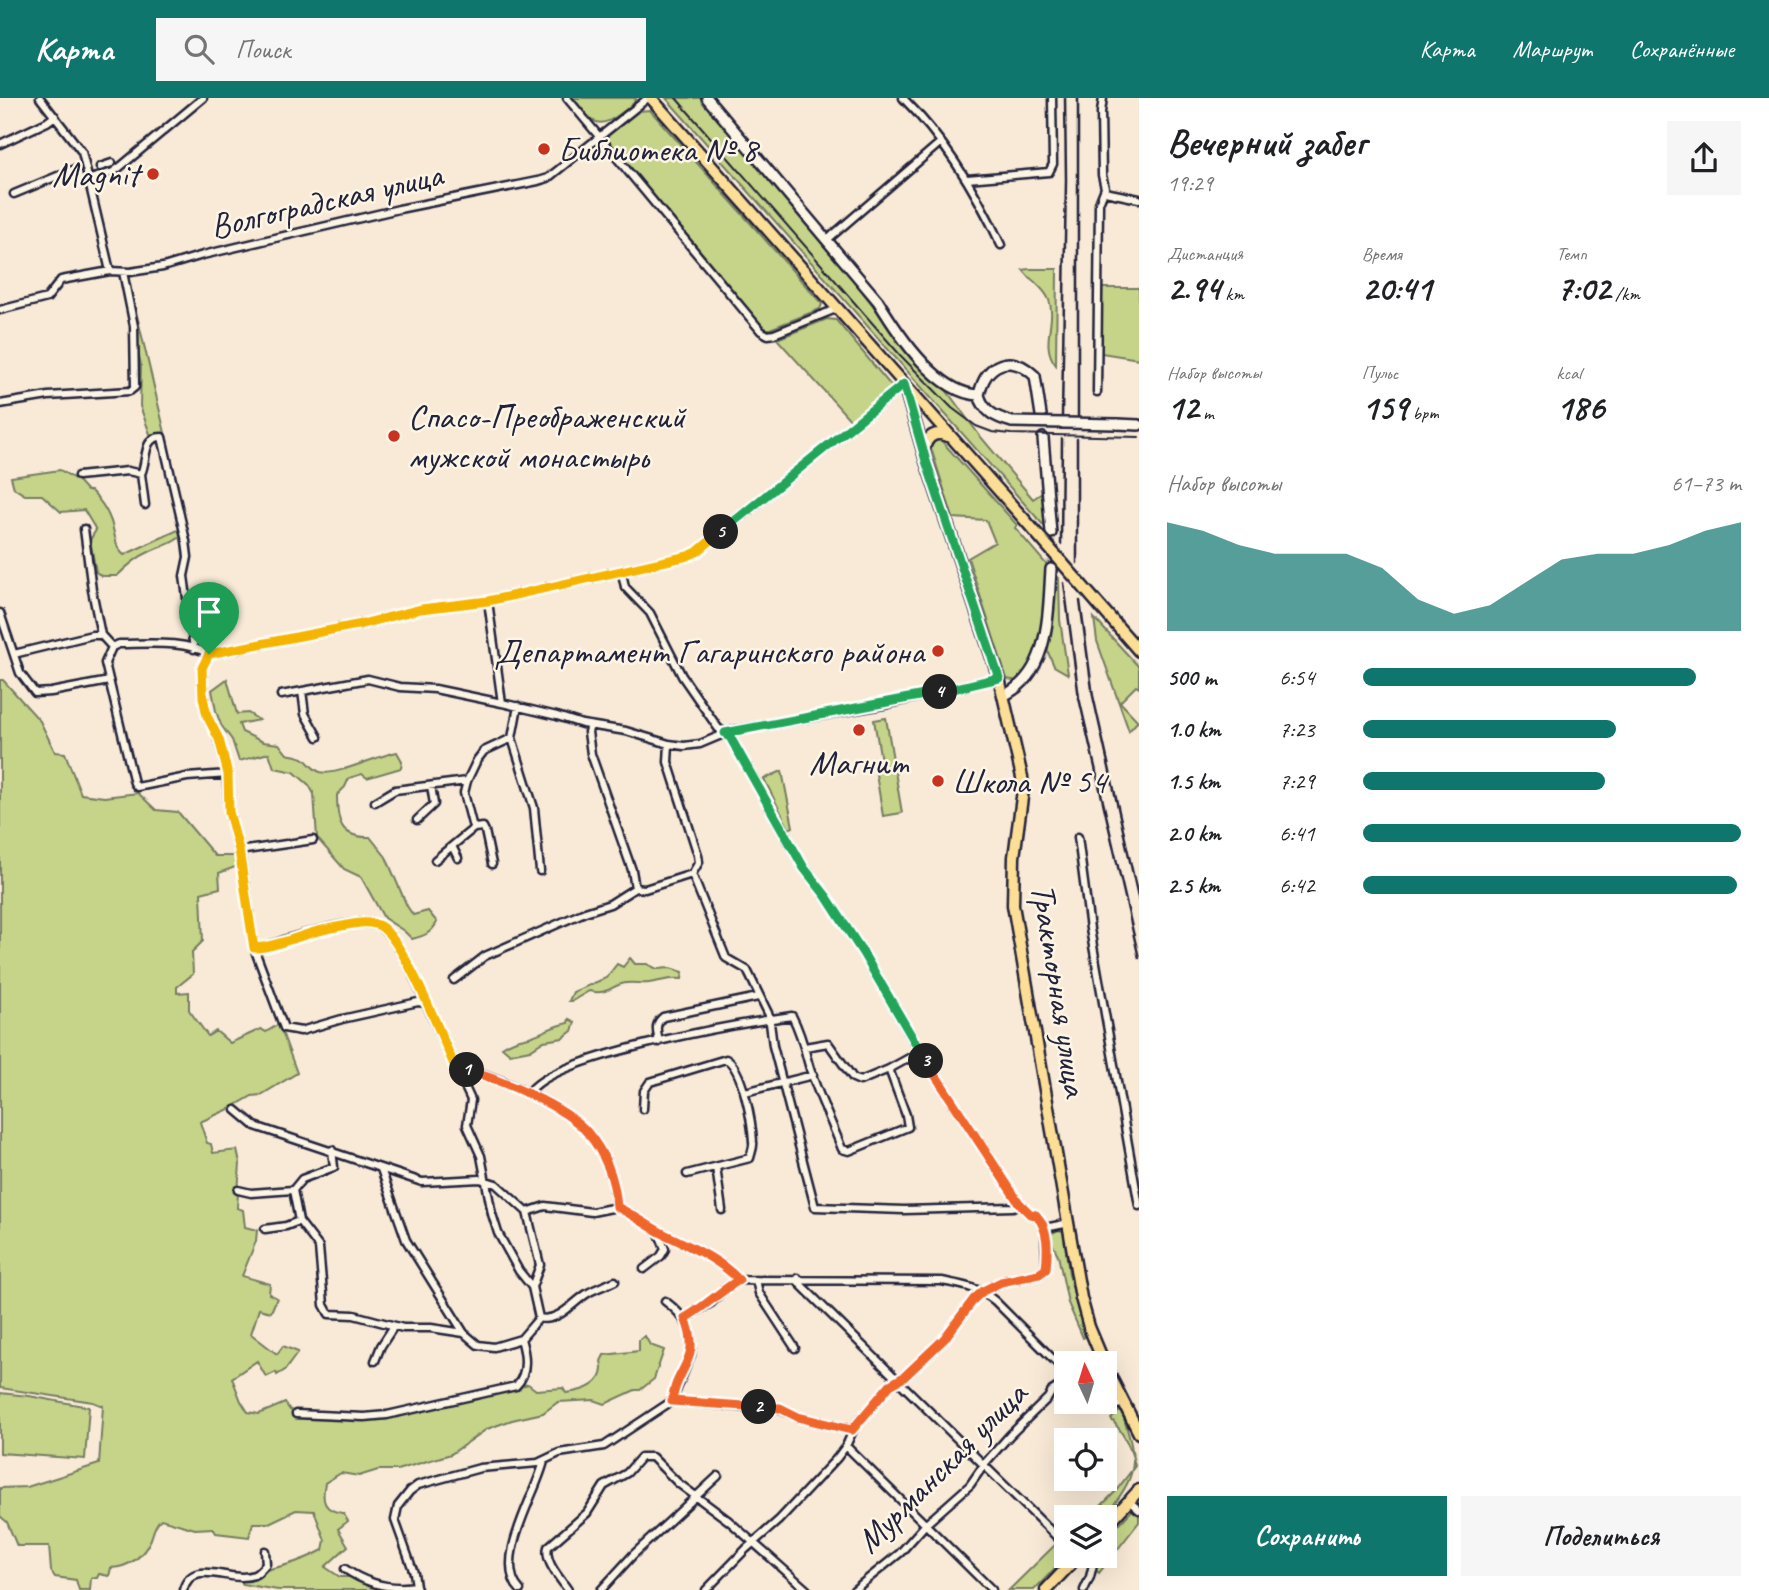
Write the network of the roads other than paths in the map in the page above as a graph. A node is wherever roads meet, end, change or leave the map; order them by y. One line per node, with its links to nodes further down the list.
1 (40, 98): 9 (street)
2 (202, 98): 16 (street)
3 (567, 98): 10 (street)
4 (650, 98): 10 (street, Волгоградская улица); 25 (main road)
5 (707, 98): 21 (street)
6 (903, 98): 11 (street)
7 (1052, 98): 17 (street)
8 (1103, 98): 18 (street)
9 (55, 116): 12 (street); 16 (street)
10 (600, 136): 24 (street, Волгоградская улица); 25 (street)
11 (941, 142): 17 (street); 21 (street)
12 (0, 144)
13 (112, 163): 14 (street)
14 (100, 167)
15 (77, 168): 19 (street)
16 (90, 179): 23 (street)
17 (967, 179): 22 (street)
18 (1105, 192): 20 (street); 28 (street)
19 (14, 194)
20 (1139, 199)
21 (827, 240): 29 (street)
22 (1001, 245)
23 (110, 271): 24 (street, Волгоградская улица); 26 (street, Волгоградская улица)
24 (123, 272): 30 (street)
25 (836, 309): 27 (main road)
26 (0, 310)
27 (904, 384): 33 (main road); 35 (main road, Тракторная улица); 42 (street)
28 (1097, 391)
29 (979, 395): 31 (street); 32 (street, bridge)
30 (0, 404)
31 (1041, 415)
32 (1139, 425)
33 (949, 436): 35 (main road); 48 (main road, bridge)
34 (1043, 438): 40 (street)
35 (924, 450): 51 (main road, Тракторная улица)
36 (141, 474): 37 (street); 38 (street); 47 (street)
37 (78, 476)
38 (145, 505)
39 (84, 529): 45 (street)
40 (1051, 533)
41 (1051, 569): 55 (street)
42 (622, 573): 43 (street); 59 (street)
43 (488, 601): 50 (street); 56 (street)
44 (0, 614): 49 (street)
45 (101, 635): 46 (street); 49 (street)
46 (113, 647): 47 (street); 52 (street)
47 (194, 649): 50 (street)
48 (1139, 651)
49 (14, 654): 52 (street)
50 (209, 654): 63 (street)
51 (999, 678): 55 (main road, Тракторная улица); 59 (street)
52 (109, 681): 63 (street)
53 (302, 691): 54 (street); 56 (street); 60 (street)
54 (281, 695)
55 (1003, 696): 108 (main road, Тракторная улица)
56 (502, 703): 57 (street)
57 (518, 706): 58 (street); 61 (street)
58 (590, 726): 62 (street); 78 (street)
59 (725, 733): 62 (street); 86 (street)
60 (318, 737)
61 (512, 737): 64 (street); 76 (street)
62 (669, 744): 77 (street)
63 (228, 774): 72 (street)
64 (467, 781): 65 (street); 68 (street)
65 (431, 786): 66 (street); 67 (street)
66 (375, 802)
67 (417, 820)
68 (474, 828): 71 (street); 75 (street)
69 (1078, 837): 103 (street)
70 (313, 840): 72 (street)
71 (453, 848): 73 (street); 74 (street)
72 (239, 850): 79 (street)
73 (458, 858)
74 (435, 860)
75 (492, 864)
76 (540, 871)
77 (692, 874): 78 (street); 81 (street)
78 (635, 888): 80 (street)
79 (254, 948): 82 (street); 82 (street)
80 (454, 980)
81 (758, 997): 83 (street); 84 (street)
82 (426, 1003): 87 (street)
83 (770, 1019): 84 (street); 85 (street); 90 (street)
84 (659, 1042): 92 (street)
85 (805, 1047): 88 (street); 89 (street)
86 (920, 1052): 88 (street); 102 (street)
87 (455, 1067): 92 (street); 99 (street)
88 (889, 1069): 89 (street)
89 (813, 1075): 90 (street)
90 (783, 1083): 91 (street); 102 (street)
91 (745, 1092): 93 (street); 96 (street)
92 (528, 1093): 104 (street)
93 (643, 1109)
94 (236, 1110): 95 (street)
95 (332, 1150): 97 (street); 101 (street)
96 (716, 1167): 98 (street); 105 (street)
97 (380, 1168): 99 (street); 123 (street)
98 (687, 1174)
99 (487, 1180): 106 (street); 117 (street)
100 (238, 1189): 101 (street)
101 (293, 1189): 107 (street)
102 (1019, 1203): 109 (street)
103 (1139, 1206)
104 (617, 1207): 106 (street); 111 (street)
105 (722, 1210)
106 (527, 1212): 117 (street)
107 (299, 1221): 110 (street); 122 (street)
108 (1069, 1223): 109 (street); 126 (main road, Тракторная улица)
109 (1045, 1227): 118 (street)
110 (265, 1229)
111 (658, 1231): 112 (street); 115 (street)
112 (643, 1269)
113 (798, 1278): 116 (street); 118 (street); 129 (street)
114 (615, 1280): 120 (street)
115 (739, 1280): 116 (street); 121 (street)
116 (757, 1280): 125 (street)
117 (532, 1287): 120 (street)
118 (983, 1291): 127 (street); 129 (street)
119 (665, 1301): 121 (street)
120 (539, 1318): 124 (street)
121 (685, 1318): 132 (street)
122 (394, 1326): 123 (street); 128 (street)
123 (464, 1333): 124 (street)
124 (521, 1339): 135 (street)
125 (795, 1348)
126 (1099, 1351)
127 (1054, 1360)
128 (375, 1361)
129 (897, 1381): 136 (street); 140 (street)
130 (1117, 1388): 133 (main road, Тракторная улица)
131 (1054, 1390): 140 (street, Мурманская улица)
132 (672, 1401): 136 (street); 139 (street)
133 (1125, 1402): 134 (street); 137 (main road, Тракторная улица)
134 (1117, 1406)
135 (296, 1414)
136 (852, 1430): 138 (street)
137 (1139, 1433)
138 (846, 1446): 147 (street); 149 (street)
139 (544, 1461): 154 (street); 156 (street)
140 (984, 1466): 147 (street, Мурманская улица); 148 (street)
141 (719, 1476): 143 (street)
142 (1139, 1490): 144 (main road)
143 (696, 1498): 149 (street); 157 (street); 158 (street)
144 (1130, 1502): 145 (street); 146 (main road)
145 (1139, 1510)
146 (1117, 1515)
147 (926, 1524): 161 (street, Мурманская улица); 162 (street)
148 (1054, 1534)
149 (752, 1543): 159 (street); 160 (street)
150 (265, 1551): 155 (street)
151 (1067, 1568): 163 (main road)
152 (1091, 1568): 164 (street)
153 (345, 1569): 154 (street)
154 (417, 1588)
155 (183, 1590)
156 (520, 1590)
157 (568, 1590)
158 (601, 1590)
159 (706, 1590)
160 (807, 1590)
161 (854, 1590)
162 (992, 1590)
163 (1046, 1590)
164 (1084, 1590)

